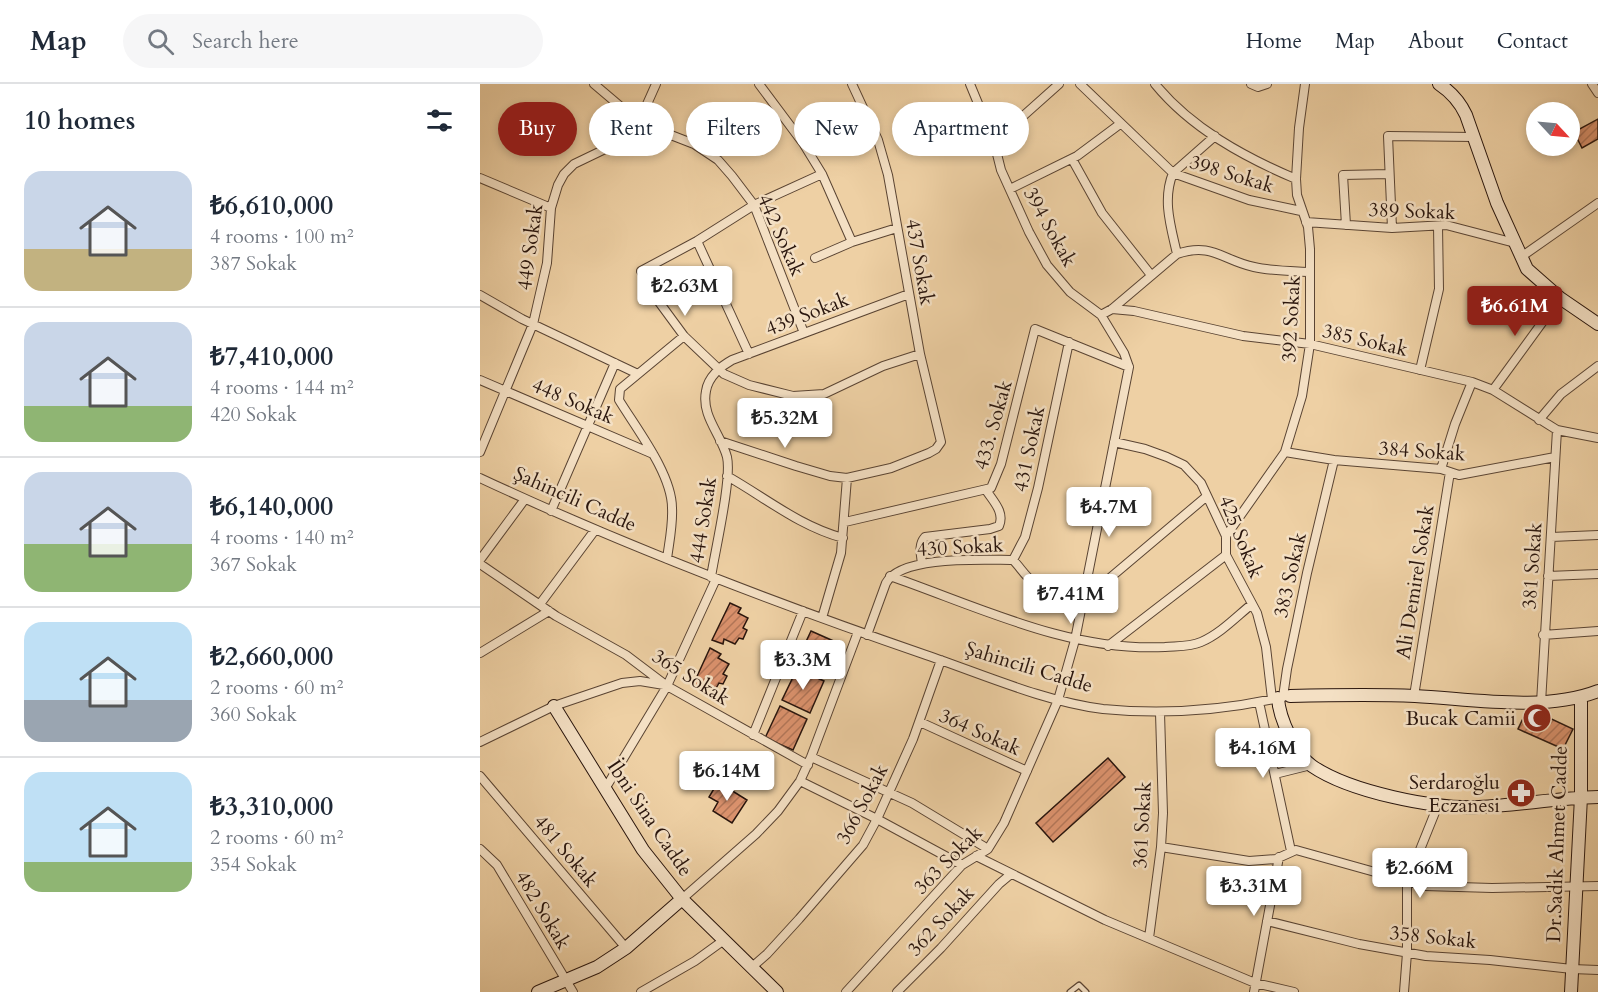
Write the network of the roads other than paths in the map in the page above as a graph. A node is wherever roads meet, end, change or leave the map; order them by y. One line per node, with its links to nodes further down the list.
1 (594, 84): 15 (street, 442 Sokak)
2 (657, 84): 16 (street, 449 Sokak)
3 (759, 84): 27 (street)
4 (852, 84): 39 (street, 437 Sokak)
5 (970, 84): 17 (street, 394 Sokak)
6 (1059, 84): 18 (street)
7 (1080, 84): 19 (street, 398 Sokak)
8 (1155, 84): 21 (street)
9 (1251, 84): 10 (street)
10 (1267, 84)
11 (1305, 84): 30 (street, 392 Sokak)
12 (1439, 84): 22 (street)
13 (1592, 84): 14 (street)
14 (1598, 93)
15 (615, 102)
16 (649, 102)
17 (977, 102)
18 (1029, 111)
19 (1120, 124): 25 (street); 26 (street, 398 Sokak)
20 (674, 136): 33 (street, 442 Sokak)
21 (1215, 136): 26 (street); 30 (street)
22 (1474, 137): 28 (street); 43 (street)
23 (589, 156): 34 (street, 449 Sokak)
24 (998, 156): 31 (street, 394 Sokak)
25 (1072, 159): 31 (street); 48 (street)
26 (1173, 173): 35 (street, 398 Sokak); 44 (street)
27 (822, 174): 33 (street); 42 (street)
28 (1389, 174): 37 (street); 40 (street)
29 (480, 178): 34 (street)
30 (1296, 179): 35 (street, 392 Sokak)
31 (1010, 189): 53 (street, 394 Sokak)
32 (1598, 203): 45 (street)
33 (754, 205): 41 (street); 56 (street, 442 Sokak)
34 (551, 208): 54 (street, 449 Sokak)
35 (1301, 211): 36 (street, 392 Sokak)
36 (1306, 222): 37 (street, 389 Sokak); 47 (street, 392 Sokak)
37 (1346, 225): 40 (street, 389 Sokak)
38 (1438, 226): 40 (street, 389 Sokak); 43 (street, 389 Sokak); 66 (street)
39 (897, 228): 42 (street); 49 (street, 437 Sokak)
40 (1392, 228)
41 (697, 241): 57 (street); 60 (street)
42 (852, 242): 46 (street)
43 (1515, 243): 45 (street)
44 (1177, 254): 47 (street); 48 (street)
45 (1521, 257): 51 (street)
46 (815, 258)
47 (1310, 272): 59 (street, 392 Sokak)
48 (1151, 275): 52 (street)
49 (909, 294): 56 (street, 439 Sokak); 61 (street, 437 Sokak)
50 (480, 295): 54 (street)
51 (1560, 298): 55 (street); 70 (street)
52 (1112, 309): 53 (street); 59 (street, 385 Sokak)
53 (1101, 315): 64 (street, 394 Sokak)
54 (533, 324): 62 (street); 71 (street, 449 Sokak)
55 (1598, 324)
56 (804, 333): 60 (street, 439 Sokak)
57 (684, 336): 65 (street); 67 (street)
58 (1069, 342): 64 (street); 87 (street, 433. Sokak); 99 (street, 431 Sokak)
59 (1310, 344): 66 (street, 385 Sokak); 79 (street, 392 Sokak)
60 (748, 354): 65 (street, 439 Sokak)
61 (920, 354): 65 (street); 86 (street, 437 Sokak)
62 (615, 363): 67 (street); 73 (street)
63 (1598, 366): 72 (street)
64 (1129, 367): 77 (street, 363 Sokak)
65 (720, 369): 76 (street, 444 Sokak)
66 (1420, 370): 69 (street, 385 Sokak)
67 (638, 374): 80 (street)
68 (480, 380): 71 (street, 448 Sokak)
69 (1472, 382): 70 (street, 385 Sokak); 83 (street, Ali Demirel Sokak)
70 (1493, 390): 72 (street, 385 Sokak)
71 (506, 391): 73 (street, 448 Sokak); 78 (street, 449 Sokak)
72 (1539, 420): 74 (street, 385 Sokak)
73 (587, 424): 80 (street, 448 Sokak); 90 (street)
74 (1557, 430): 75 (street, 385 Sokak); 81 (street, 381 Sokak)
75 (1598, 438)
76 (720, 441): 84 (street, 444 Sokak); 86 (street)
77 (1114, 442): 88 (street, 425 Sokak); 106 (street, 363 Sokak)
78 (480, 452)
79 (1285, 452): 82 (street, 384 Sokak); 94 (street, 392 Sokak)
80 (654, 454): 98 (street)
81 (1555, 456): 83 (street, 384 Sokak); 95 (street, 381 Sokak)
82 (1334, 460): 83 (street, 384 Sokak); 123 (street, 383 Sokak)
83 (1445, 471): 122 (street, Ali Demirel Sokak)
84 (727, 476): 96 (street); 105 (street, 444 Sokak)
85 (480, 478): 89 (street, Şahincili Cadde)
86 (847, 478): 91 (street)
87 (986, 490): 91 (street, 433. Sokak); 101 (street)
88 (1207, 496): 94 (street, 425 Sokak); 106 (street)
89 (525, 499): 90 (street, Şahincili Cadde); 100 (street)
90 (551, 511): 92 (street, Şahincili Cadde)
91 (845, 522): 96 (street)
92 (595, 531): 98 (street, Şahincili Cadde); 107 (street)
93 (1598, 535): 95 (street)
94 (1226, 536): 97 (street, 425 Sokak)
95 (1551, 537): 104 (street, 381 Sokak)
96 (843, 538): 111 (street)
97 (1226, 555): 108 (street, 425 Sokak); 117 (street)
98 (668, 560): 105 (street, Şahincili Cadde)
99 (1013, 560): 101 (street, 430 Sokak); 106 (street, 430 Sokak)
100 (480, 562): 107 (street, 365 Sokak)
101 (922, 564): 103 (street, 430 Sokak)
102 (1598, 574): 104 (street)
103 (890, 576): 114 (street); 116 (street)
104 (1548, 576): 115 (street, 381 Sokak)
105 (713, 578): 109 (street, Şahincili Cadde); 120 (street, 444 Sokak)
106 (1084, 599): 116 (street, 363 Sokak)
107 (540, 604): 110 (street, 365 Sokak)
108 (1252, 604): 117 (street); 123 (street, 425 Sokak)
109 (803, 611): 111 (street, Şahincili Cadde); 131 (street)
110 (553, 613): 118 (street); 120 (street, 365 Sokak)
111 (822, 618): 113 (street, Şahincili Cadde)
112 (1598, 631): 115 (street)
113 (858, 632): 114 (street, Şahincili Cadde); 133 (street)
114 (867, 635): 119 (street, Şahincili Cadde)
115 (1543, 635): 127 (street, 381 Sokak)
116 (1075, 640): 117 (street); 125 (street, 363 Sokak)
117 (1108, 646)
118 (480, 653)
119 (941, 660): 125 (street, Şahincili Cadde); 130 (street, 366 Sokak)
120 (667, 686): 128 (street); 131 (street, 365 Sokak); 139 (street, 444 Sokak)
121 (1598, 691): 124 (street, Şahincili Cadde)
122 (1414, 696): 123 (street, Şahincili Cadde); 127 (street, Şahincili Cadde)
123 (1281, 698): 126 (street, Şahincili Cadde); 134 (street)
124 (1581, 698): 127 (street, Şahincili Cadde); 141 (street, Dr.Sadık Ahmet Cadde)
125 (1058, 700): 129 (street, Şahincili Cadde); 135 (street, 363 Sokak)
126 (1259, 702): 129 (street, Şahincili Cadde); 136 (street)
127 (1541, 703)
128 (554, 706): 132 (street); 139 (street, İbni Sina Cadde)
129 (1160, 713): 145 (street, 361 Sokak)
130 (920, 722): 135 (street, 364 Sokak); 140 (street, 366 Sokak)
131 (753, 735): 133 (street, 365 Sokak)
132 (480, 742)
133 (810, 761): 138 (street); 140 (street, 365 Sokak)
134 (1311, 765): 136 (street); 143 (street)
135 (1027, 771): 147 (street, 363 Sokak)
136 (1275, 774): 148 (street)
137 (480, 776): 160 (street, 481 Sokak)
138 (800, 782): 144 (street); 156 (street)
139 (605, 789): 156 (street, İbni Sina Cadde)
140 (889, 793): 144 (street, 366 Sokak); 147 (street, 365 Sokak)
141 (1581, 797): 142 (street); 143 (street); 154 (street, Dr.Sadık Ahmet Cadde)
142 (1598, 797)
143 (1438, 805): 153 (street)
144 (877, 819): 151 (street); 162 (street, 366 Sokak)
145 (1161, 847): 150 (street); 158 (street, 361 Sokak)
146 (480, 849): 165 (street, 482 Sokak)
147 (988, 849): 149 (street, 363 Sokak)
148 (1291, 851): 150 (street); 153 (street)
149 (976, 856): 151 (street, 363 Sokak); 152 (street)
150 (1280, 857): 157 (street)
151 (962, 865): 170 (street, 363 Sokak)
152 (1011, 874): 158 (street); 171 (street, 362 Sokak)
153 (1407, 882): 154 (street); 161 (street)
154 (1577, 885): 155 (street); 163 (street, Dr.Sadık Ahmet Cadde)
155 (1598, 886)
156 (682, 899): 159 (street, İbni Sina Cadde); 160 (street)
157 (1267, 921): 161 (street, 358 Sokak); 166 (street)
158 (1149, 938): 166 (street)
159 (723, 940): 162 (street, İbni Sina Cadde); 168 (street)
160 (626, 948): 165 (street)
161 (1407, 953): 163 (street, 358 Sokak); 175 (street)
162 (752, 967): 169 (street, İbni Sina Cadde)
163 (1572, 969): 164 (street, 358 Sokak); 176 (street, Dr.Sadık Ahmet Cadde)
164 (1598, 970)
165 (570, 986): 167 (street)
166 (1255, 987): 174 (street)
167 (538, 992)
168 (641, 992)
169 (777, 992)
170 (846, 992)
171 (897, 992)
172 (1070, 992): 173 (lane)
173 (1086, 992)
174 (1293, 992)
175 (1404, 992)
176 (1571, 992)

